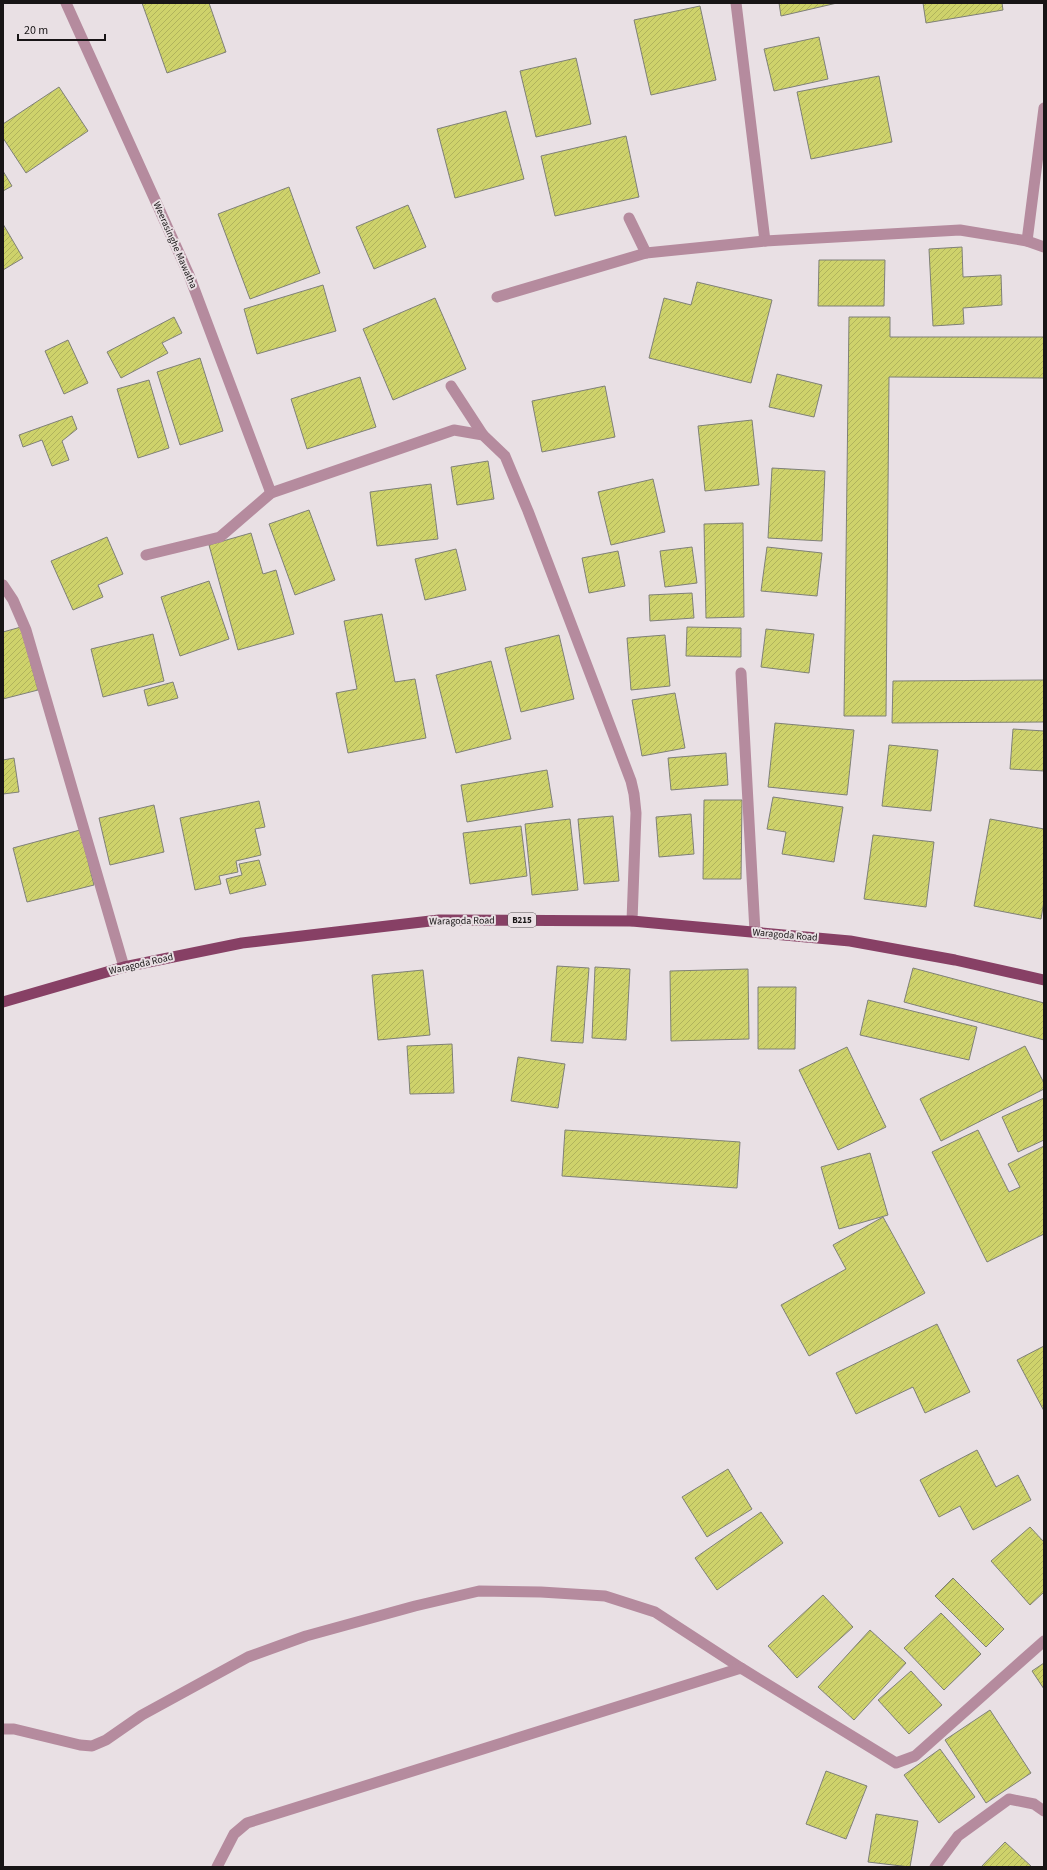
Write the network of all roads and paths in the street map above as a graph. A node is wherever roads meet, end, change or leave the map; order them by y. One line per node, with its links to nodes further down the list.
1 (66, 3): 12 (street, Weerasinghe Mawatha)
2 (736, 3): 5 (street)
3 (1044, 108): 6 (street)
4 (630, 218): 8 (street)
5 (765, 241): 6 (street); 8 (street)
6 (1027, 241): 7 (street)
7 (1044, 247)
8 (646, 253): 9 (street)
9 (497, 297)
10 (451, 386): 11 (street)
11 (483, 435): 12 (street); 16 (street)
12 (271, 492): 13 (street)
13 (146, 555)
14 (3, 585): 18 (street)
15 (741, 673): 17 (street)
16 (632, 921): 17 (main road, Waragoda Road / B215); 18 (main road, Waragoda Road / B215)
17 (755, 932): 19 (main road, Waragoda Road / B215)
18 (124, 967): 20 (main road, Waragoda Road / B215)
19 (1044, 980)
20 (3, 1002)
21 (1044, 1641): 22 (street)
22 (741, 1668): 23 (street); 25 (street)
23 (3, 1729)
24 (1044, 1811): 26 (street)
25 (216, 1867)
26 (934, 1867)

